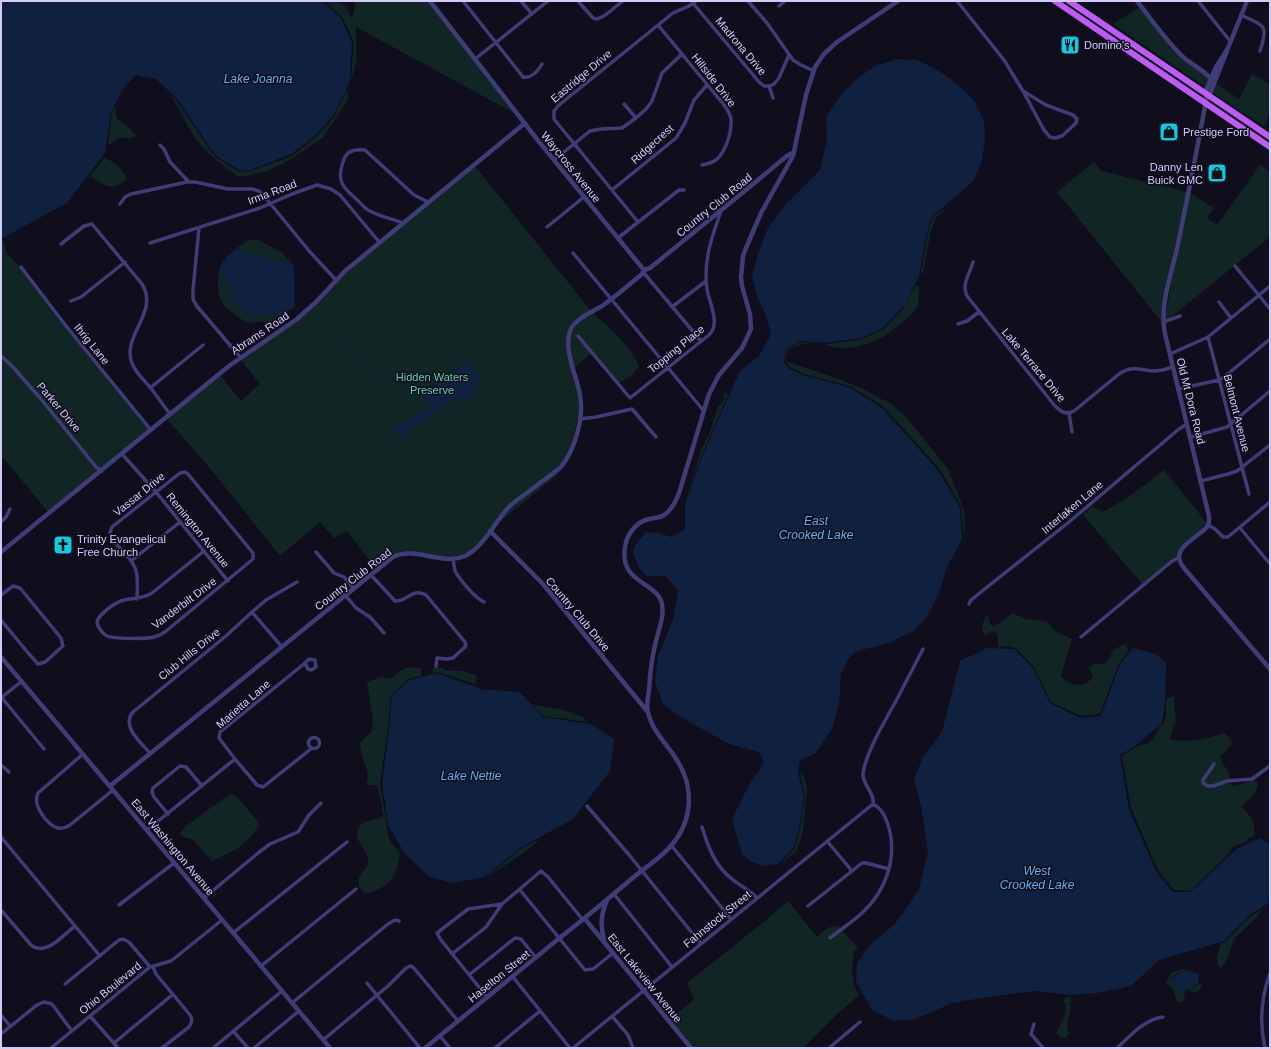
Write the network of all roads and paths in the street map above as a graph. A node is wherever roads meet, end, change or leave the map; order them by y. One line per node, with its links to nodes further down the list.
1 (430, 1): 30 (street, Waycross Avenue)
2 (463, 1): 26 (street)
3 (521, 1): 20 (street)
4 (548, 1): 20 (street)
5 (578, 1): 6 (street)
6 (623, 1)
7 (748, 1): 29 (street)
8 (785, 1): 17 (street)
9 (898, 1): 33 (street)
10 (957, 1): 37 (street)
11 (1055, 1): 18 (main road)
12 (1069, 1): 19 (main road)
13 (1137, 1): 34 (street)
14 (1198, 1): 25 (street)
15 (1247, 1): 21 (street)
16 (694, 2): 24 (street, Eastridge Drive); 36 (street, Madrona Drive)
17 (780, 6)
18 (1066, 9): 19 (main road); 22 (main road)
19 (1087, 13): 23 (main road)
20 (532, 14): 26 (street)
21 (1241, 15): 25 (street); 27 (street)
22 (1080, 18): 23 (main road); 40 (main road)
23 (1100, 22): 38 (main road)
24 (658, 25): 28 (street, Hillside Drive); 45 (street, Eastridge Drive)
25 (1230, 41): 32 (street)
26 (495, 43): 30 (street); 31 (street)
27 (1260, 51)
28 (682, 54): 35 (street, Hillside Drive); 42 (street)
29 (789, 54): 33 (street); 36 (street, Madrona Drive)
30 (475, 59): 43 (street, Waycross Avenue)
31 (542, 64)
32 (1219, 66): 34 (street); 38 (street)
33 (814, 70): 48 (street)
34 (1211, 78): 38 (street)
35 (707, 85): 50 (street, Hillside Drive); 52 (street, Ridgecrest)
36 (769, 86): 39 (street)
37 (1023, 91): 37 (street)
38 (1207, 95): 40 (street, Old Mt Dora Road); 44 (main road)
39 (773, 98)
40 (1206, 103): 47 (main road); 85 (street, Old Mt Dora Road)
41 (624, 104): 42 (street)
42 (636, 118): 45 (street)
43 (525, 123): 49 (street, Waycross Avenue); 55 (street, Abrams Road)
44 (1270, 137)
45 (574, 143): 49 (street); 52 (street, Eastridge Drive)
46 (160, 144): 51 (street)
47 (1270, 147)
48 (794, 152): 58 (street, Country Club Road); 101 (street)
49 (554, 160): 54 (street, Waycross Avenue)
50 (702, 165)
51 (189, 182): 56 (street); 57 (street)
52 (612, 190): 59 (street, Eastridge Drive)
53 (684, 190): 59 (street)
54 (584, 197): 61 (street); 63 (street, Waycross Avenue)
55 (428, 202): 60 (street, Abrams Road); 60 (street)
56 (120, 204)
57 (270, 204): 62 (street, Irma Road); 65 (street, Irma Road); 73 (street)
58 (721, 211): 72 (street, Country Club Road); 74 (street, Topping Place)
59 (638, 222): 63 (street)
60 (403, 223): 65 (street, Abrams Road)
61 (547, 227)
62 (200, 228): 64 (street, Irma Road); 94 (street)
63 (618, 238): 72 (street, Waycross Avenue)
64 (150, 243)
65 (380, 243): 73 (street, Abrams Road)
66 (61, 244): 68 (street)
67 (573, 253): 77 (street)
68 (125, 262): 78 (street); 98 (street)
69 (973, 262): 82 (street, Lake Terrace Drive)
70 (1235, 266): 76 (street)
71 (21, 267): 107 (street, Ihrig Lane)
72 (644, 271): 77 (street, Country Club Road); 80 (street, Waycross Avenue)
73 (336, 280): 94 (street, Abrams Road)
74 (706, 281): 80 (street); 90 (street, Topping Place)
75 (1270, 286): 76 (street)
76 (1259, 295): 81 (street); 84 (street)
77 (611, 299): 96 (street); 104 (street, Country Club Road)
78 (71, 301)
79 (1219, 302): 84 (street)
80 (672, 307): 90 (street, Waycross Avenue)
81 (1270, 309)
82 (979, 312): 86 (street); 102 (street, Lake Terrace Drive)
83 (1180, 316): 85 (street)
84 (1232, 318): 88 (street)
85 (1163, 322): 92 (street, Old Mt Dora Road)
86 (958, 324)
87 (578, 336): 96 (street, Topping Place)
88 (1208, 337): 92 (street); 97 (street, Belmont Avenue)
89 (1270, 339): 97 (street)
90 (701, 341): 96 (street, Topping Place)
91 (203, 345): 98 (street)
92 (1170, 354): 95 (street, Old Mt Dora Road)
93 (1, 356): 114 (street, Parker Drive)
94 (240, 357): 103 (street, Abrams Road)
95 (1173, 367): 99 (street, Old Mt Dora Road); 102 (street, Lake Terrace Drive)
96 (667, 368): 101 (street)
97 (1219, 380): 99 (street); 106 (street, Belmont Avenue)
98 (150, 388): 103 (street)
99 (1178, 389): 105 (street, Old Mt Dora Road)
100 (1270, 391): 106 (street)
101 (703, 410): 156 (street)
102 (1069, 413): 108 (street)
103 (170, 414): 107 (street, Abrams Road)
104 (580, 419): 109 (street); 125 (street, Country Club Road)
105 (1187, 424): 110 (street, Old Mt Dora Road); 141 (street, Interlaken Lane)
106 (1230, 424): 110 (street); 113 (street, Belmont Avenue)
107 (151, 430): 112 (street, Abrams Road)
108 (1072, 432)
109 (656, 437)
110 (1190, 438): 116 (street, Old Mt Dora Road)
111 (1270, 445): 113 (street)
112 (122, 454): 114 (street, Abrams Road); 117 (street, Remington Avenue)
113 (1241, 468): 116 (street); 118 (street, Belmont Avenue)
114 (102, 471): 127 (street, Abrams Road)
115 (185, 472): 117 (street, Vassar Drive); 134 (street, Vanderbilt Drive)
116 (1202, 481): 123 (street, Old Mt Dora Road)
117 (156, 492): 122 (street, Remington Avenue); 131 (street, Vassar Drive)
118 (1249, 494)
119 (1270, 503): 124 (street)
120 (10, 509): 121 (street)
121 (1, 522)
122 (180, 522): 126 (street, Remington Avenue); 131 (street)
123 (1208, 525): 124 (street); 129 (street)
124 (1240, 528): 132 (street)
125 (490, 532): 130 (street, Country Club Road); 156 (street, Country Club Drive)
126 (204, 551): 134 (street, Remington Avenue); 139 (street, Vanderbilt Drive)
127 (1, 552)
128 (316, 552): 136 (street)
129 (1178, 558): 147 (street); 153 (street)
130 (453, 559): 133 (street, Country Club Road); 140 (street)
131 (131, 561): 139 (street, Vassar Drive)
132 (1270, 564)
133 (371, 575): 136 (street, Country Club Road); 152 (street)
134 (228, 581): 139 (street, Vanderbilt Drive)
135 (297, 582): 142 (street, Club Hills Drive)
136 (354, 589): 138 (street, Country Club Road)
137 (1, 595): 144 (street)
138 (346, 596): 146 (street); 148 (street, Country Club Road)
139 (137, 599)
140 (484, 602)
141 (969, 604)
142 (252, 612): 148 (street); 159 (street, Club Hills Drive)
143 (1, 620): 144 (street)
144 (6, 625): 145 (street)
145 (1, 630)
146 (384, 634)
147 (1081, 637)
148 (282, 648): 159 (street, Country Club Road)
149 (923, 649): 169 (street)
150 (1, 657): 154 (street, East Washington Avenue)
151 (305, 663): 161 (street, Marietta Lane)
152 (436, 666)
153 (1270, 669)
154 (22, 681): 155 (street); 160 (street, East Washington Avenue)
155 (1, 698): 158 (street)
156 (648, 712): 177 (street, Haselton Street)
157 (312, 748): 161 (street, Marietta Lane)
158 (44, 749)
159 (150, 753): 167 (street, Country Club Road)
160 (83, 754): 167 (street, East Washington Avenue); 167 (street)
161 (235, 759): 166 (street)
162 (1214, 764): 164 (street)
163 (1, 765): 165 (street)
164 (1270, 766)
165 (9, 772)
166 (202, 786): 171 (street); 171 (street)
167 (112, 788): 173 (street, East Washington Avenue)
168 (321, 803): 185 (street)
169 (873, 804): 175 (street, Fahnstock Street); 179 (street)
170 (587, 806): 180 (street)
171 (168, 814): 173 (street)
172 (702, 827): 186 (street)
173 (147, 830): 178 (street, East Washington Avenue)
174 (1, 837): 196 (street)
175 (827, 841): 181 (street); 186 (street, Fahnstock Street)
176 (347, 842): 197 (street)
177 (671, 845): 180 (street, Haselton Street); 193 (street)
178 (174, 863): 185 (street, East Washington Avenue); 189 (street)
179 (889, 869): 181 (street); 199 (street)
180 (642, 871): 184 (street, Haselton Street); 201 (street)
181 (852, 871): 190 (street)
182 (356, 889): 206 (street)
183 (520, 890): 188 (street); 192 (street, East Lakeview Avenue); 198 (street)
184 (614, 894): 187 (street, Haselton Street); 208 (street)
185 (204, 898): 194 (street, East Washington Avenue)
186 (757, 898): 193 (street, Fahnstock Street)
187 (608, 899): 192 (street, Haselton Street); 200 (street)
188 (502, 904): 203 (street); 203 (street)
189 (118, 905)
190 (808, 906)
191 (1, 910): 196 (street)
192 (584, 919): 198 (street, Haselton Street); 200 (street, East Lakeview Avenue)
193 (731, 919): 201 (street, Fahnstock Street)
194 (222, 920): 197 (street, East Washington Avenue); 207 (street, Ohio Boulevard)
195 (399, 920): 219 (street)
196 (75, 926): 204 (street)
197 (233, 933): 206 (street, East Washington Avenue)
198 (559, 938): 202 (street); 205 (street, Haselton Street)
199 (830, 938)
200 (605, 943): 202 (street, East Lakeview Avenue)
201 (701, 944): 208 (street, Fahnstock Street)
202 (613, 953): 215 (street, East Lakeview Avenue)
203 (452, 954): 210 (street)
204 (100, 956): 207 (street); 213 (street)
205 (536, 958): 210 (street); 211 (street, Haselton Street)
206 (261, 966): 214 (street, East Washington Avenue)
207 (151, 967): 216 (street); 223 (street, Ohio Boulevard)
208 (672, 967): 215 (street, Fahnstock Street)
209 (1270, 973): 253 (street)
210 (469, 975): 218 (street)
211 (513, 976): 218 (street, Haselton Street); 221 (street)
212 (367, 983): 217 (street)
213 (65, 984)
214 (282, 991): 219 (street, East Washington Avenue); 231 (street)
215 (644, 991): 224 (street, Fahnstock Street); 249 (street, East Lakeview Avenue)
216 (172, 994): 235 (street); 238 (street)
217 (377, 996): 226 (street); 234 (street); 243 (street)
218 (487, 997): 226 (street, Haselton Street)
219 (292, 1003): 220 (street, East Washington Avenue)
220 (299, 1011): 234 (street, East Washington Avenue); 241 (street)
221 (540, 1011): 246 (street); 247 (street)
222 (1, 1015): 229 (street)
223 (90, 1016): 230 (street, Ohio Boulevard); 235 (street)
224 (612, 1016): 247 (street, Fahnstock Street); 248 (street)
225 (1163, 1017): 252 (street)
226 (458, 1021): 233 (street, Haselton Street)
227 (860, 1022): 250 (street)
228 (1034, 1024): 251 (street)
229 (10, 1026): 230 (street); 232 (street)
230 (72, 1031): 236 (street, Ohio Boulevard)
231 (233, 1031): 239 (street); 240 (street)
232 (1, 1034)
233 (440, 1036): 244 (street, Haselton Street); 245 (street)
234 (323, 1040): 242 (street, East Washington Avenue)
235 (114, 1043): 237 (street)
236 (51, 1048)
237 (118, 1048)
238 (162, 1048)
239 (212, 1048)
240 (248, 1048)
241 (254, 1048)
242 (330, 1048)
243 (420, 1048)
244 (426, 1048)
245 (450, 1048)
246 (495, 1048)
247 (572, 1048)
248 (633, 1048)
249 (691, 1048)
250 (829, 1048)
251 (1043, 1048)
252 (1117, 1048)
253 (1265, 1048)

